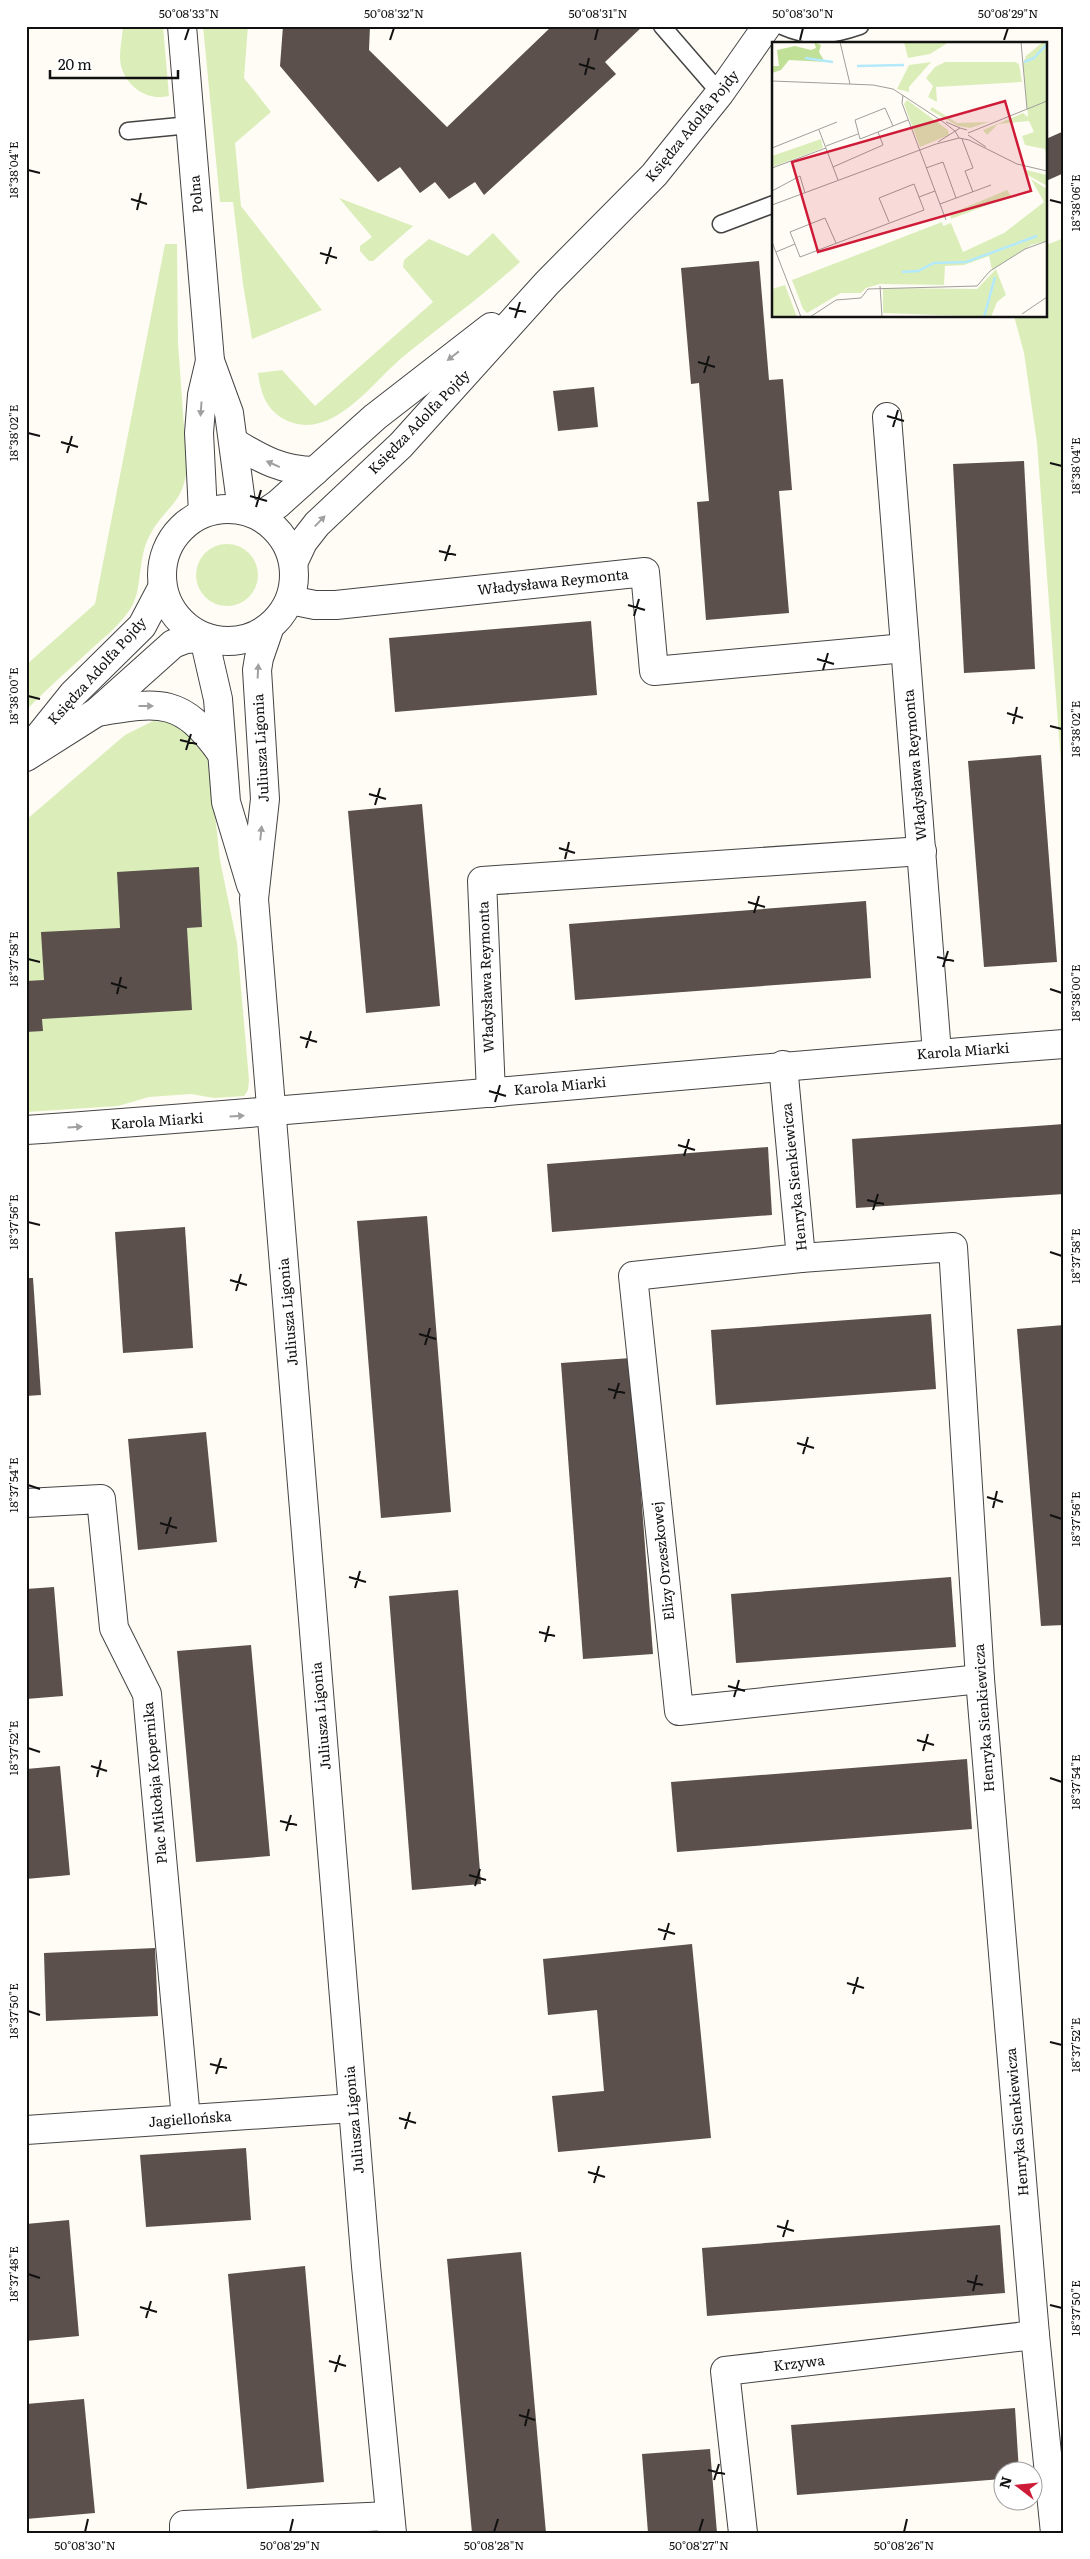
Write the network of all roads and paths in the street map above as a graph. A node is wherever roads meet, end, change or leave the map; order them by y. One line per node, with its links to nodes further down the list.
1 (182, 26): 7 (street, Polna)
2 (662, 26): 6 (lane)
3 (767, 26): 6 (street, Księdza Adolfa Pojdy)
4 (860, 26): 5 (lane)
5 (792, 34)
6 (720, 93): 11 (street, Księdza Adolfa Pojdy)
7 (190, 126): 8 (lane); 12 (street, Polna)
8 (128, 131)
9 (772, 205): 10 (lane)
10 (721, 224)
11 (547, 283): 15 (street, Księdza Adolfa Pojdy, one-way to 15); 18 (street, Księdza Adolfa Pojdy, one-way to 11)
12 (210, 361): 14 (street, Polna); 16 (street, Polna, one-way to 16)
13 (887, 417): 23 (street, Władysława Reymonta)
14 (235, 443): 15 (street, one-way to 14); 17 (street, Polna)
15 (315, 472): 17 (street, Księdza Adolfa Pojdy)
16 (203, 513): 17 (street); 19 (street)
17 (250, 513): 18 (street)
18 (294, 562): 20 (street)
19 (162, 588): 22 (street); 25 (street, Księdza Adolfa Pojdy)
20 (290, 600): 21 (street); 23 (street, Władysława Reymonta)
21 (268, 629): 22 (street); 29 (street, Juliusza Ligonia, one-way to 21)
22 (204, 638): 24 (street, Księdza Adolfa Pojdy); 26 (street, Juliusza Ligonia)
23 (906, 648): 28 (street, Władysława Reymonta)
24 (97, 712): 26 (street, one-way to 26); 27 (street, Księdza Adolfa Pojdy)
25 (26, 752)
26 (222, 754): 29 (street, Juliusza Ligonia)
27 (26, 758)
28 (922, 851): 31 (street, Władysława Reymonta); 33 (street, Władysława Reymonta)
29 (254, 899): 34 (street, Juliusza Ligonia)
30 (1064, 1044): 31 (street, Karola Miarki)
31 (938, 1054): 32 (street, Karola Miarki)
32 (783, 1066): 33 (street, Karola Miarki); 36 (street, Henryka Sienkiewicza)
33 (491, 1092): 34 (street, Karola Miarki)
34 (272, 1113): 35 (street, Karola Miarki, one-way to 34); 39 (street, Juliusza Ligonia)
35 (26, 1130)
36 (801, 1258): 38 (street, Henryka Sienkiewicza); 38 (street, Elizy Orzeszkowej)
37 (26, 1503): 40 (street, Plac Mikołaja Kopernika)
38 (980, 1679): 42 (street, Henryka Sienkiewicza)
39 (353, 2108): 40 (street, Jagiellońska); 43 (street, Juliusza Ligonia)
40 (186, 2119): 41 (street, Jagiellońska)
41 (26, 2130)
42 (1035, 2336): 45 (street, Krzywa); 46 (street, Henryka Sienkiewicza)
43 (391, 2525): 44 (street)
44 (184, 2533)
45 (743, 2533)
46 (1055, 2533)

